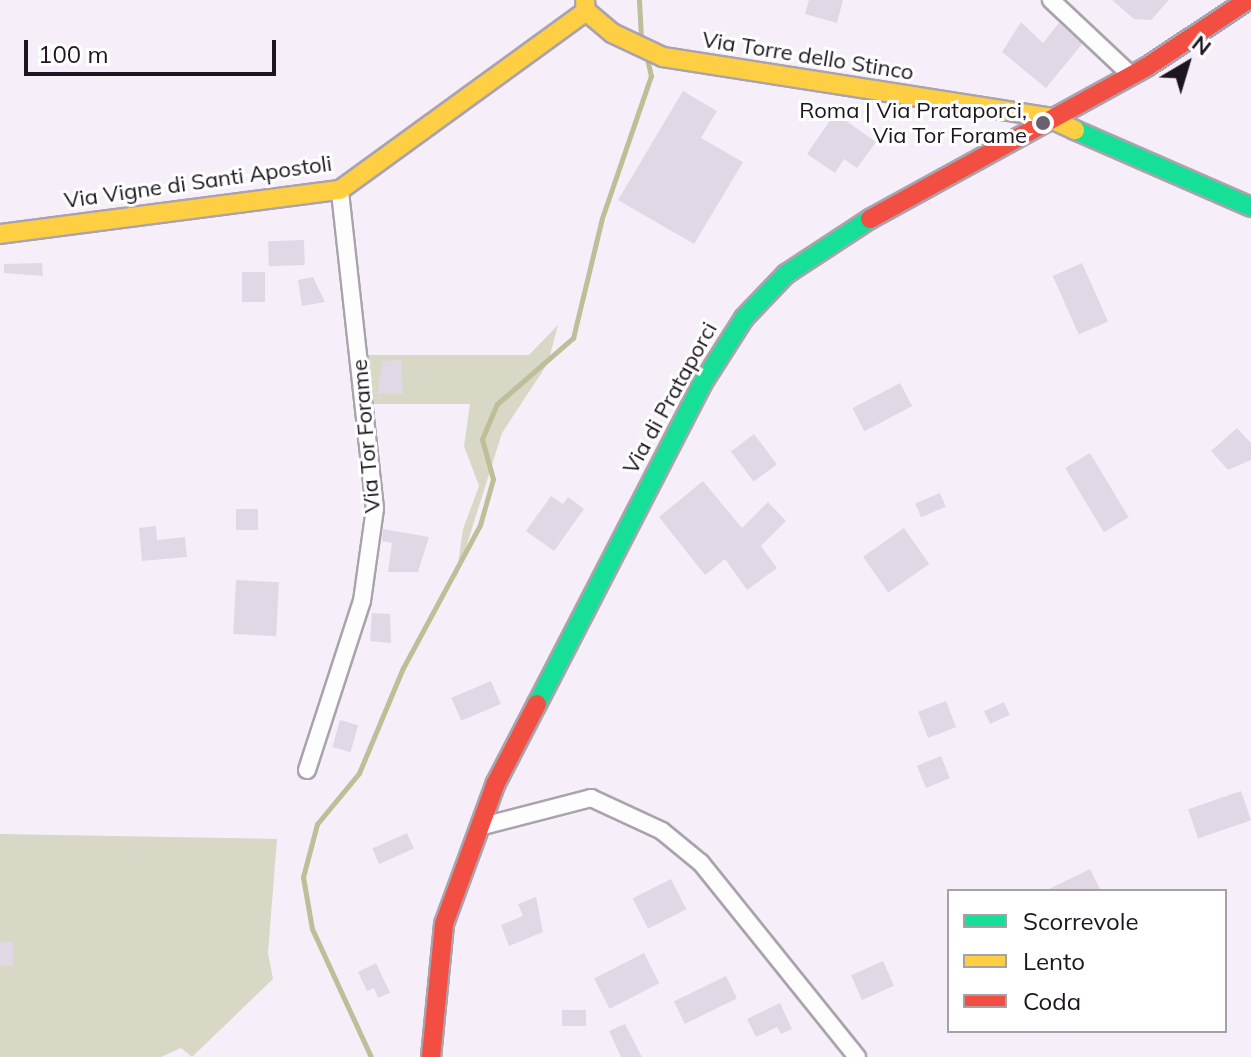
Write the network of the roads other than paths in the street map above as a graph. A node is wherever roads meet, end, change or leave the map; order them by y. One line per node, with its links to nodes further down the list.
1 (1051, 0): 4 (street)
2 (1248, 0): 4 (street, Via di Prataporci)
3 (586, 5): 5 (street, Via Torre dello Stinco); 6 (street, Via Vigne di Santi Apostoli)
4 (1131, 75): 5 (street, Via di Prataporci)
5 (1047, 117): 7 (street, Via Torre dello Stinco); 10 (street, Via di Prataporci)
6 (340, 190): 8 (street, Via Vigne di Santi Apostoli); 9 (street, Via Tor Forame)
7 (1251, 207)
8 (0, 234)
9 (307, 770)
10 (479, 827): 11 (street, Via di Prataporci); 12 (street)
11 (431, 1057)
12 (857, 1057)

